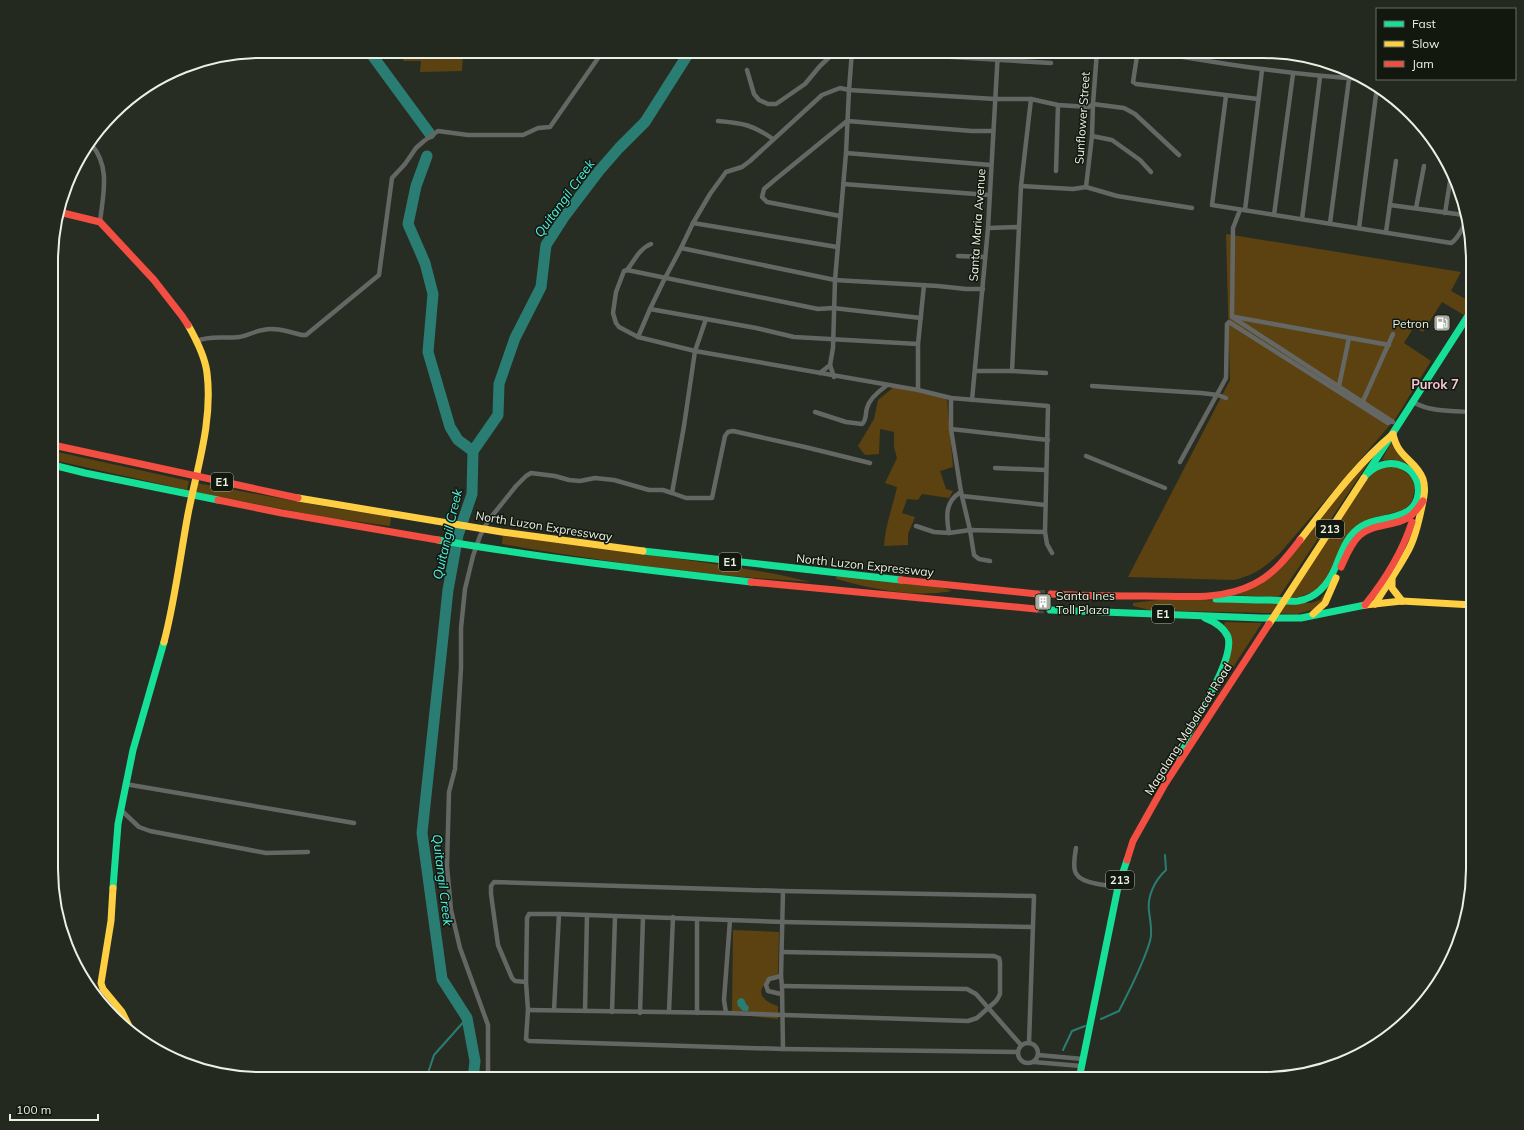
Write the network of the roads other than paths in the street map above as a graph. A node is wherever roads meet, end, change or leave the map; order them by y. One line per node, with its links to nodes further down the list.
1 (598, 58): 78 (street)
2 (829, 58): 9 (street)
3 (851, 58): 14 (street)
4 (998, 58): 8 (street); 17 (street, Santa Maria Avenue)
5 (1096, 58): 20 (street, Sunflower Street)
6 (1137, 58): 16 (street)
7 (1189, 58): 10 (street)
8 (1051, 62)
9 (747, 70)
10 (1262, 70): 11 (street); 19 (street)
11 (1293, 74): 12 (street); 46 (street)
12 (1320, 77): 13 (street); 49 (street)
13 (1349, 78): 52 (street)
14 (849, 90): 17 (street); 23 (street); 26 (street)
15 (1376, 92): 56 (street)
16 (1226, 96): 19 (street); 43 (street)
17 (995, 99): 18 (street); 24 (street, Santa Maria Avenue)
18 (1031, 99): 21 (street); 37 (street)
19 (1258, 99): 43 (street)
20 (1093, 104): 21 (street); 25 (street, Sunflower Street); 29 (street)
21 (1058, 105): 33 (street)
22 (718, 121): 26 (street)
23 (847, 121): 24 (street); 28 (street); 48 (street)
24 (993, 131): 31 (street, Santa Maria Avenue)
25 (1092, 136): 34 (street); 38 (street, Sunflower Street)
26 (773, 139): 51 (street)
27 (93, 147): 50 (street)
28 (846, 154): 31 (street); 36 (street)
29 (1179, 155)
30 (1396, 160): 40 (street)
31 (991, 165): 39 (street, Santa Maria Avenue)
32 (1424, 166): 42 (street)
33 (1056, 171)
34 (1151, 172)
35 (1450, 181): 45 (street)
36 (843, 184): 39 (street); 48 (street)
37 (1020, 186): 38 (street); 53 (street)
38 (1086, 187): 41 (street)
39 (990, 195): 55 (street, Santa Maria Avenue)
40 (1390, 204): 42 (street); 57 (street)
41 (1192, 208)
42 (1416, 208): 45 (street)
43 (1242, 210): 46 (street); 70 (street)
44 (64, 213): 50 (main road)
45 (1445, 213): 47 (street)
46 (1274, 214): 49 (street)
47 (1461, 215)
48 (840, 216): 59 (street)
49 (1302, 219): 52 (street)
50 (100, 222): 78 (main road)
51 (693, 223): 59 (street); 60 (street)
52 (1330, 224): 56 (street)
53 (1019, 227): 55 (street); 84 (street)
54 (1463, 227): 57 (street)
55 (988, 228): 62 (street, Santa Maria Avenue)
56 (1359, 228): 57 (street)
57 (1386, 232)
58 (651, 244): 63 (street)
59 (837, 247): 65 (street)
60 (681, 248): 64 (street); 65 (street)
61 (958, 256): 62 (street)
62 (985, 258): 67 (street, Santa Maria Avenue)
63 (627, 270): 64 (street); 75 (street)
64 (665, 278): 68 (street); 69 (street)
65 (834, 280): 66 (street); 68 (street)
66 (924, 285): 67 (street); 71 (street)
67 (983, 289): 83 (street, Santa Maria Avenue)
68 (833, 308): 71 (street); 77 (street)
69 (650, 309): 72 (street); 75 (street)
70 (1232, 317): 76 (street); 90 (street)
71 (921, 318): 79 (street)
72 (706, 319): 77 (street); 81 (street)
73 (1466, 319): 97 (main road, 213)
74 (1393, 334): 80 (street)
75 (638, 337): 81 (street)
76 (1349, 338): 80 (street); 90 (street)
77 (832, 339): 79 (street); 82 (street)
78 (197, 341): 137 (main road)
79 (918, 344): 91 (street)
80 (1389, 345): 96 (street)
81 (695, 351): 86 (street); 113 (street)
82 (830, 365): 86 (street); 87 (street)
83 (975, 371): 84 (street); 95 (street, Santa Maria Avenue)
84 (1012, 371): 85 (street)
85 (1046, 372)
86 (820, 373): 87 (street)
87 (834, 377): 88 (street)
88 (886, 386): 91 (street); 99 (street)
89 (1092, 386): 92 (street)
90 (1339, 386): 96 (street)
91 (918, 390): 93 (street)
92 (1218, 395): 94 (street); 100 (street); 106 (street)
93 (951, 398): 95 (street); 101 (street)
94 (1226, 398)
95 (972, 400): 103 (street)
96 (1363, 402): 100 (street)
97 (1413, 402): 98 (street); 100 (main road, 213)
98 (1466, 411)
99 (815, 412)
100 (1395, 423): 102 (main road, Magalang-Mabalacat Road / 213)
101 (951, 429): 103 (street); 114 (street)
102 (1393, 434): 111 (main road, Magalang-Mabalacat Road / 213); 115 (main road); 127 (main road)
103 (1048, 440): 110 (street)
104 (58, 446): 125 (main road, North Luzon Expressway / E1)
105 (1086, 456): 112 (street)
106 (1180, 462)
107 (870, 463): 113 (street)
108 (58, 466): 132 (main road, E1)
109 (995, 468): 110 (street)
110 (1046, 470): 116 (street)
111 (1367, 474): 127 (main road); 136 (main road, Magalang-Mabalacat Road / 213)
112 (1164, 488)
113 (672, 493): 176 (street)
114 (962, 494): 116 (street); 119 (street); 121 (street)
115 (1423, 501): 124 (main road); 135 (main road)
116 (1045, 505): 120 (street)
117 (1412, 522): 131 (main road)
118 (916, 526): 121 (street)
119 (970, 530): 120 (street); 121 (street); 123 (street)
120 (1045, 532): 122 (street)
121 (948, 533)
122 (1052, 553)
123 (990, 561)
124 (1392, 577): 128 (main road); 129 (main road)
125 (1037, 594)
126 (1051, 594): 127 (main road, E1)
127 (1186, 596)
128 (1402, 601): 129 (main road); 130 (main road)
129 (1375, 604): 131 (main road)
130 (1466, 605)
131 (1365, 606): 135 (main road)
132 (1036, 609)
133 (1050, 610): 134 (main road, E1)
134 (1198, 616): 135 (main road); 136 (main road)
135 (1308, 616)
136 (1180, 760): 142 (main road, Magalang-Mabalacat Road / 213)
137 (125, 784): 138 (main road); 139 (street)
138 (121, 810): 141 (street); 168 (main road)
139 (354, 823)
140 (1076, 848): 142 (street)
141 (308, 852)
142 (1118, 887): 175 (main road, Magalang-Mabalacat Road / 213)
143 (783, 891): 151 (street); 152 (street); 155 (street)
144 (559, 914): 145 (street); 155 (street); 160 (street)
145 (588, 915): 146 (street); 161 (street)
146 (615, 916): 147 (street); 162 (street)
147 (643, 917): 148 (street); 164 (street)
148 (673, 917): 149 (street); 163 (street)
149 (697, 919): 150 (street); 165 (street)
150 (730, 920): 151 (street); 166 (street)
151 (783, 922): 152 (street); 153 (street)
152 (1033, 927): 169 (street)
153 (782, 952): 154 (street); 158 (street)
154 (781, 976): 156 (street); 157 (street)
155 (526, 982): 159 (street)
156 (782, 986): 157 (street); 158 (street)
157 (782, 994): 167 (street)
158 (988, 1007): 167 (street); 170 (street)
159 (528, 1010): 160 (street); 171 (street)
160 (554, 1010): 161 (street)
161 (585, 1011): 162 (street)
162 (612, 1012): 164 (street)
163 (669, 1012): 164 (street); 165 (street)
164 (640, 1013)
165 (697, 1013): 166 (street)
166 (726, 1013): 167 (street)
167 (783, 1016): 171 (street)
168 (127, 1022)
169 (1029, 1043): 170 (street); 173 (street)
170 (1021, 1046): 172 (street)
171 (783, 1049): 172 (street)
172 (1018, 1052): 174 (street)
173 (1038, 1055): 174 (street); 175 (street)
174 (1034, 1062): 175 (street)
175 (1078, 1062): 177 (main road, Magalang-Mabalacat Road / 213)
176 (488, 1072)
177 (1079, 1072)

